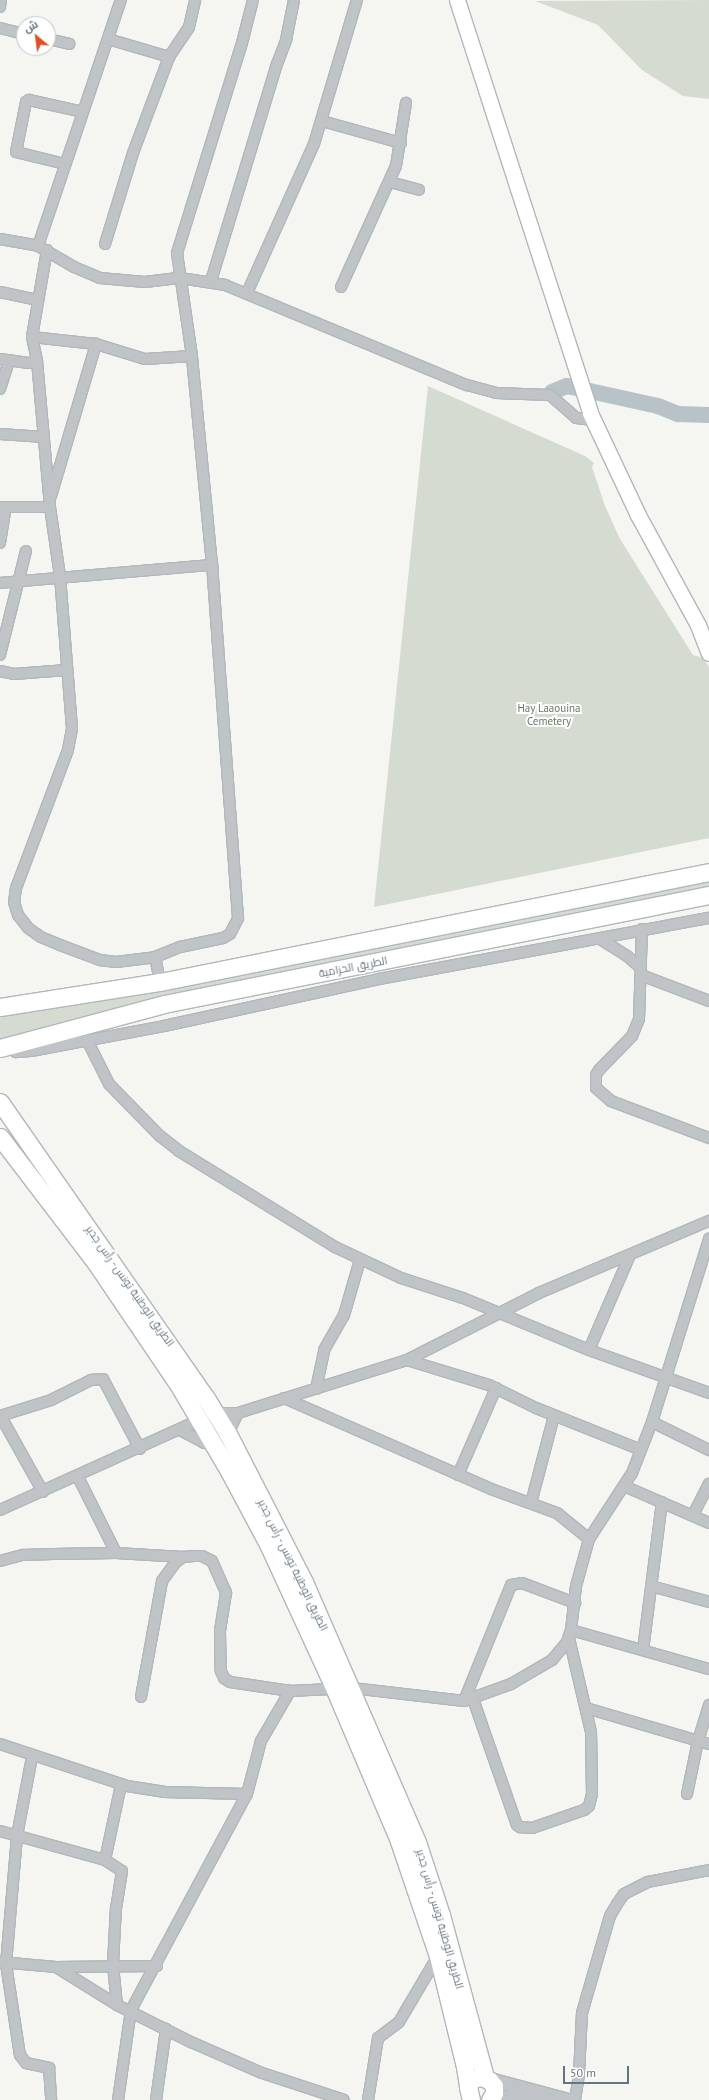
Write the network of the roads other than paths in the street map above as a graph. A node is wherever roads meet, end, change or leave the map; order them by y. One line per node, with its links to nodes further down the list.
1 (1, 0): 8 (street)
2 (121, 0): 11 (street)
3 (195, 0): 14 (street)
4 (253, 0): 25 (street)
5 (294, 0): 26 (street)
6 (357, 0): 17 (street)
7 (457, 0): 37 (main road)
8 (0, 7)
9 (0, 28): 10 (street)
10 (16, 32)
11 (108, 38): 14 (street); 16 (street)
12 (56, 41): 13 (street)
13 (69, 44)
14 (169, 57): 23 (street)
15 (406, 103): 18 (street)
16 (83, 112): 19 (street); 19 (street)
17 (322, 121): 18 (street); 29 (street)
18 (401, 143): 20 (street)
19 (65, 164): 24 (street)
20 (390, 182): 21 (street); 27 (street)
21 (419, 190)
22 (0, 239): 24 (street)
23 (105, 244)
24 (43, 248): 25 (street); 30 (street)
25 (180, 278): 26 (street); 33 (street)
26 (211, 281): 29 (street)
27 (341, 287)
28 (0, 292): 30 (street)
29 (247, 293): 37 (street)
30 (38, 300): 31 (street)
31 (32, 337): 32 (street); 35 (street)
32 (96, 344): 33 (street); 40 (street)
33 (192, 356): 44 (street)
34 (5, 360): 35 (street); 36 (street)
35 (37, 361): 39 (street)
36 (0, 389)
37 (591, 416): 48 (main road)
38 (0, 434): 39 (street)
39 (44, 437): 40 (street)
40 (49, 504): 41 (street); 45 (street)
41 (3, 508): 42 (street)
42 (0, 543)
43 (26, 551): 46 (street)
44 (212, 565): 45 (street); 59 (street)
45 (60, 576): 46 (street); 52 (street)
46 (19, 581): 47 (street); 51 (street)
47 (0, 583)
48 (698, 625): 49 (main road); 50 (main road)
49 (709, 638)
50 (709, 653)
51 (0, 655)
52 (67, 670): 53 (street); 59 (street)
53 (0, 671)
54 (709, 872): 61 (highway, الطريق الحزامية)
55 (709, 895): 65 (highway, الطريق الحزامية)
56 (709, 918): 57 (street)
57 (642, 929): 58 (street); 60 (street)
58 (600, 939): 60 (street); 64 (street)
59 (155, 957): 61 (street)
60 (641, 971): 62 (street); 68 (street)
61 (160, 982): 63 (highway, الطريق الحزامية)
62 (709, 1001)
63 (0, 1007)
64 (87, 1040): 65 (street); 72 (street)
65 (4, 1047)
66 (0, 1102): 81 (highway, الطريق الوطنية تونس - رأس جدير)
67 (0, 1137): 85 (highway, الطريق الوطنية تونس - رأس جدير)
68 (709, 1138)
69 (709, 1221): 71 (street)
70 (709, 1239): 76 (street)
71 (630, 1255): 73 (street); 74 (street)
72 (360, 1260): 73 (street); 78 (street)
73 (502, 1314): 74 (street); 75 (street)
74 (589, 1350): 76 (street)
75 (407, 1360): 77 (street); 78 (street)
76 (666, 1379): 79 (street); 86 (street)
77 (496, 1388): 84 (street); 93 (street)
78 (316, 1389): 80 (street)
79 (709, 1393)
80 (284, 1398): 82 (street); 93 (street)
81 (216, 1413): 82 (street); 85 (street); 88 (highway, الطريق الوطنية تونس - رأس جدير)
82 (238, 1413): 88 (street)
83 (1, 1416): 90 (street); 97 (street)
84 (554, 1416): 91 (street); 99 (street)
85 (201, 1422): 87 (street); 89 (highway, الطريق الوطنية تونس - رأس جدير)
86 (652, 1422): 91 (street); 92 (street)
87 (180, 1430): 89 (street); 90 (street)
88 (228, 1434): 89 (street); 113 (highway, الطريق الوطنية تونس - رأس جدير)
89 (212, 1443): 113 (highway, الطريق الوطنية تونس - رأس جدير)
90 (140, 1449): 94 (street)
91 (641, 1450): 96 (street)
92 (709, 1450)
93 (458, 1475): 99 (street)
94 (78, 1477): 97 (street); 104 (street)
95 (709, 1484): 101 (street)
96 (624, 1486): 98 (street); 103 (street)
97 (43, 1492): 100 (street)
98 (662, 1502): 101 (street); 107 (street)
99 (531, 1503): 103 (street)
100 (0, 1510)
101 (693, 1515): 102 (street)
102 (709, 1523)
103 (589, 1539): 109 (street)
104 (116, 1553): 105 (street); 106 (street)
105 (182, 1557): 114 (street); 115 (street)
106 (0, 1561)
107 (651, 1586): 108 (street); 111 (street)
108 (709, 1602)
109 (575, 1603): 110 (street); 116 (street)
110 (570, 1634): 111 (street); 116 (street); 118 (street)
111 (643, 1650): 112 (street)
112 (709, 1668)
113 (343, 1689): 114 (street); 116 (street); 130 (highway, الطريق الوطنية تونس - رأس جدير); 138 (highway, الطريق الوطنية تونس - رأس جدير)
114 (290, 1691): 124 (street)
115 (141, 1696)
116 (468, 1700): 118 (street)
117 (709, 1705): 119 (street)
118 (586, 1708): 119 (street)
119 (698, 1741): 121 (street); 125 (street)
120 (0, 1744): 122 (street)
121 (709, 1744)
122 (32, 1757): 123 (street); 127 (street)
123 (121, 1785): 124 (street); 128 (street)
124 (247, 1794): 133 (street)
125 (687, 1794)
126 (0, 1831): 127 (street)
127 (18, 1836): 128 (street); 131 (street)
128 (105, 1860): 132 (street)
129 (709, 1870): 148 (street)
130 (438, 1956): 139 (highway, الطريق الوطنية تونس - رأس جدير); 146 (street)
131 (3, 1963): 134 (street); 142 (street)
132 (113, 1965): 133 (street); 134 (street); 135 (street)
133 (157, 1966): 136 (street)
134 (56, 1967): 135 (street)
135 (118, 2005): 136 (street)
136 (131, 2010): 137 (street); 143 (street)
137 (166, 2029): 144 (street); 145 (street)
138 (486, 2078): 139 (highway); 140 (street); 141 (highway, الطريق الوطنية تونس - رأس جدير)
139 (469, 2093)
140 (552, 2097): 141 (street); 147 (street)
141 (491, 2099)
142 (51, 2100)
143 (118, 2100)
144 (156, 2100)
145 (344, 2100)
146 (368, 2100)
147 (568, 2100)
148 (575, 2100)

